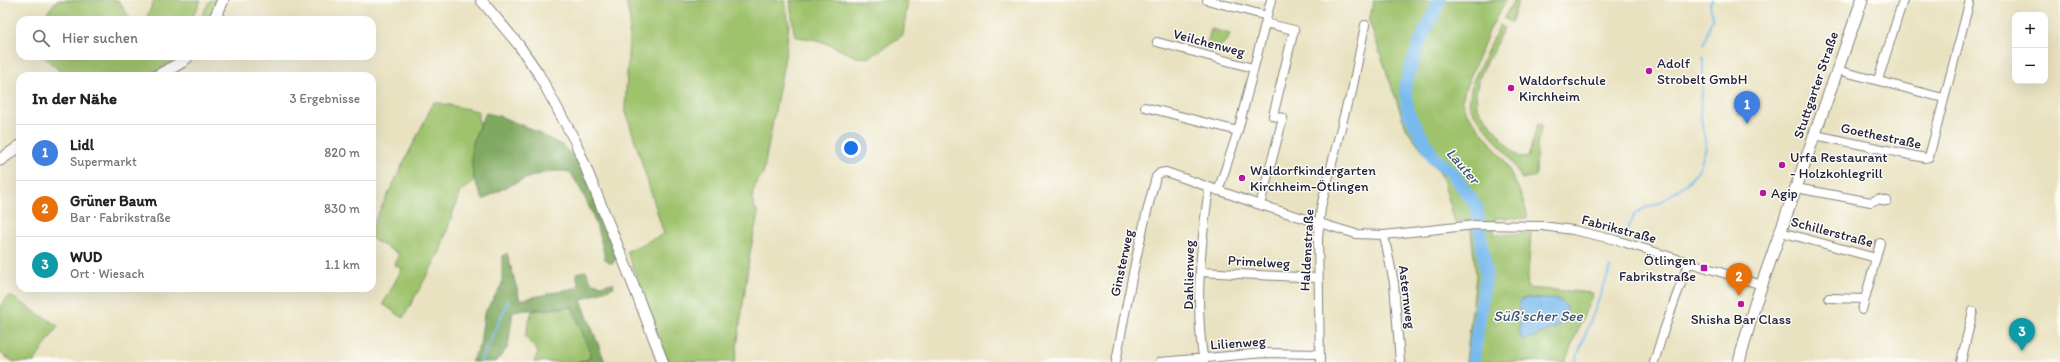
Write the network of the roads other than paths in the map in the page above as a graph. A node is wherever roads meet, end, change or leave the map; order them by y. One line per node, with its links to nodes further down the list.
1 (223, 0): 8 (main road)
2 (481, 0): 43 (street)
3 (1207, 0): 9 (street)
4 (1271, 0): 9 (street, Veilchenweg)
5 (1862, 0): 14 (main road, Stuttgarter Straße)
6 (1903, 0): 16 (street)
7 (1970, 0): 17 (street)
8 (216, 16)
9 (1266, 19): 13 (street, Veilchenweg); 27 (street)
10 (1365, 25): 28 (street, Haldenstraße)
11 (1157, 42): 13 (street, Veilchenweg)
12 (184, 60): 15 (main road)
13 (1254, 68): 19 (street, Veilchenweg)
14 (1837, 70): 16 (street); 20 (main road, Stuttgarter Straße)
15 (164, 72)
16 (1878, 80): 17 (street)
17 (1943, 98): 20 (street, Goethestraße)
18 (1145, 107): 19 (street)
19 (1238, 131): 25 (street, Veilchenweg)
20 (1815, 135): 24 (main road, Stuttgarter Straße)
21 (16, 149): 22 (main road)
22 (0, 160)
23 (1209, 188): 25 (street); 34 (street, Dahlienweg); 44 (street, Ginsterweg)
24 (1796, 188): 26 (street); 29 (main road, Stuttgarter Straße)
25 (1218, 191): 27 (street)
26 (1887, 201)
27 (1260, 205): 28 (street)
28 (1319, 224): 30 (street); 35 (street, Haldenstraße)
29 (1781, 232): 32 (street, Schillerstraße); 36 (main road, Stuttgarter Straße)
30 (1384, 235): 33 (street, Fabrikstraße); 46 (street, Asternweg)
31 (1880, 244): 32 (street, Schillerstraße)
32 (1876, 258): 38 (street, Schillerstraße)
33 (1688, 264): 36 (street, Fabrikstraße); 47 (street)
34 (1200, 272): 35 (street, Primelweg); 42 (street, Dahlienweg)
35 (1317, 278): 41 (street, Haldenstraße)
36 (1762, 285): 48 (main road, Stuttgarter Straße)
37 (1829, 298): 38 (street)
38 (1865, 299): 39 (street, Schillerstraße)
39 (1862, 310)
40 (1973, 311): 49 (street)
41 (1319, 358): 42 (street, Lilienweg)
42 (1203, 360): 45 (street, Lilienweg)
43 (662, 362)
44 (1116, 362)
45 (1160, 362)
46 (1400, 362)
47 (1654, 362)
48 (1740, 362)
49 (1961, 362)

